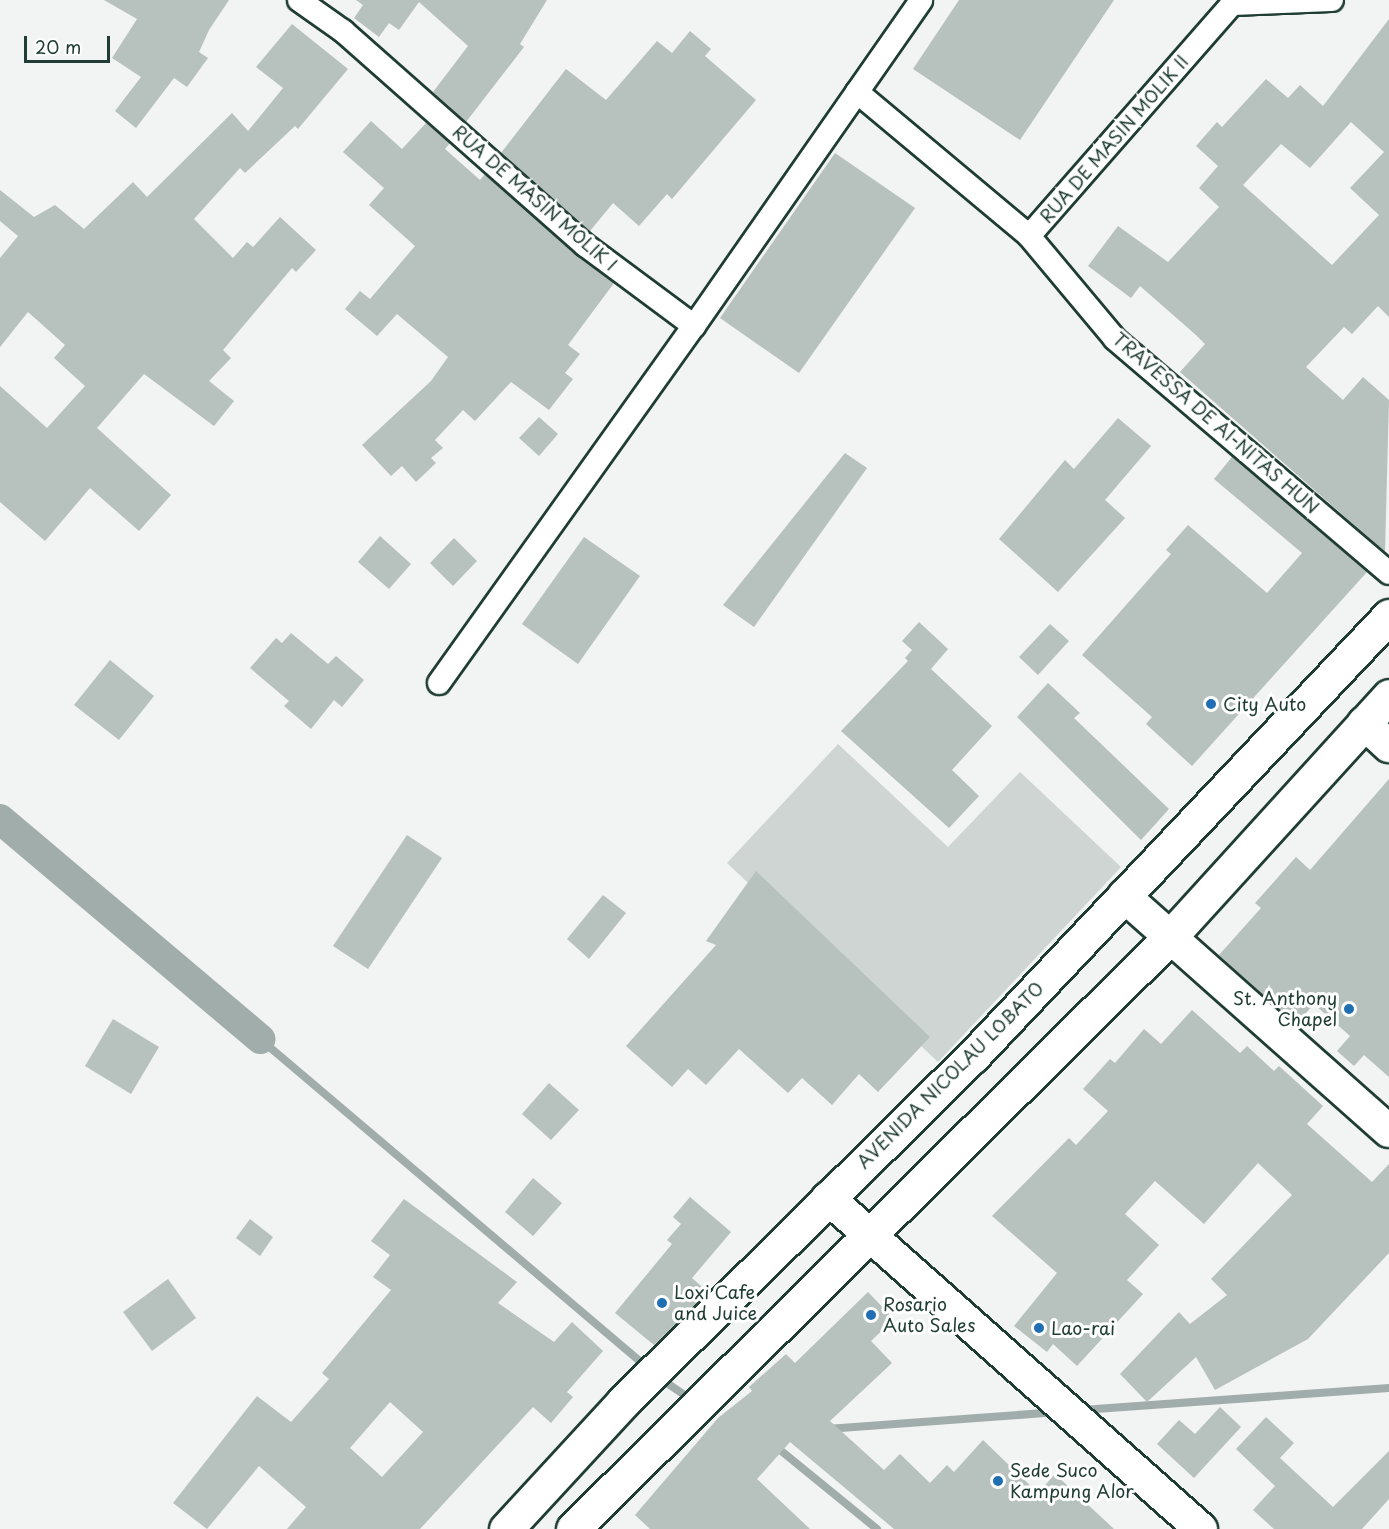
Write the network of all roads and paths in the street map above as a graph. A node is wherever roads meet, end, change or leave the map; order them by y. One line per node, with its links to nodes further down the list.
1 (298, 0): 6 (street, RUA DE MASIN MOLIK I)
2 (1332, 0): 5 (street, RUA DE MASIN MOLIK II)
3 (912, 3): 4 (street)
4 (856, 92): 5 (street, RUA DE MASIN MOLIK II); 6 (street)
5 (1029, 236): 7 (street, TRAVESSA DE AI-NITAS HUN)
6 (694, 326): 9 (street)
7 (1389, 573)
8 (1389, 616): 13 (main road, AVENIDA NICOLAU LOBATO)
9 (439, 683)
10 (1389, 696): 11 (main road)
11 (1364, 723): 12 (street); 14 (main road)
12 (1389, 746)
13 (1124, 896): 14 (street); 16 (main road, AVENIDA NICOLAU LOBATO)
14 (1169, 938): 15 (street); 17 (main road)
15 (1389, 1131)
16 (828, 1198): 17 (street); 18 (main road, AVENIDA NICOLAU LOBATO)
17 (870, 1236): 19 (main road); 20 (street)
18 (506, 1529)
19 (573, 1529)
20 (1201, 1529)

